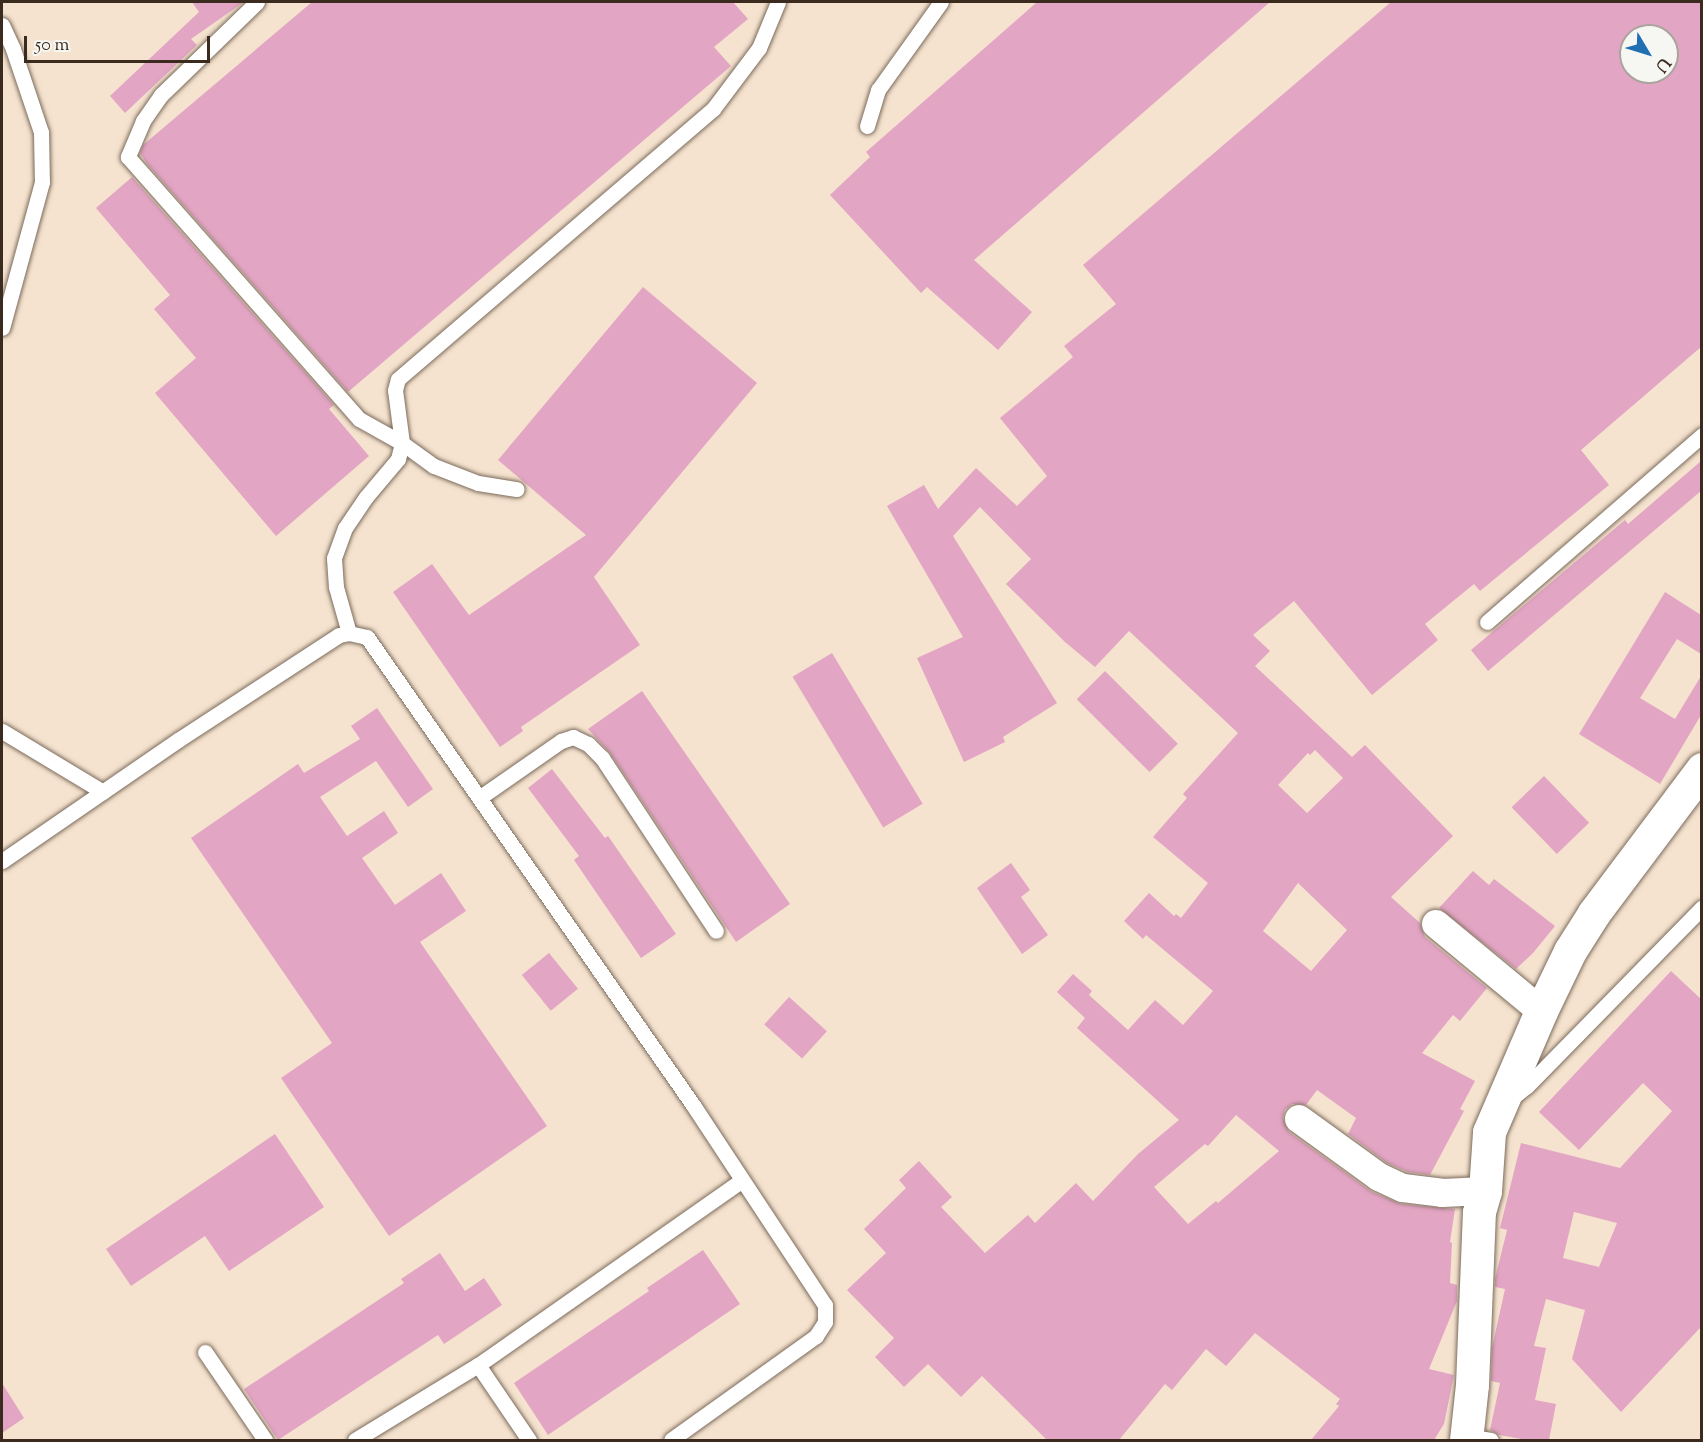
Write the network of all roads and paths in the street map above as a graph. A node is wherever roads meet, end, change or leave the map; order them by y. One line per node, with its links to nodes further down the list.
1 (257, 2): 8 (lane)
2 (778, 2): 8 (lane)
3 (941, 2): 5 (lane)
4 (2, 25): 6 (lane)
5 (867, 126)
6 (2, 328)
7 (1701, 435): 10 (lane)
8 (402, 443): 9 (lane); 11 (lane)
9 (517, 489)
10 (1487, 622)
11 (349, 633): 14 (lane); 15 (lane)
12 (2, 731): 14 (lane)
13 (1701, 769): 20 (street)
14 (103, 792): 16 (lane)
15 (479, 798): 19 (lane); 23 (lane)
16 (2, 861)
17 (1701, 907): 21 (lane)
18 (1436, 924): 20 (street)
19 (716, 931)
20 (1540, 1011): 21 (street)
21 (1498, 1109): 24 (street)
22 (1299, 1119): 24 (street)
23 (742, 1180): 26 (lane); 31 (lane)
24 (1485, 1191): 27 (street)
25 (205, 1352): 28 (lane)
26 (478, 1365): 29 (lane); 30 (lane)
27 (1474, 1439)
28 (265, 1440)
29 (355, 1440)
30 (529, 1440)
31 (671, 1440)

